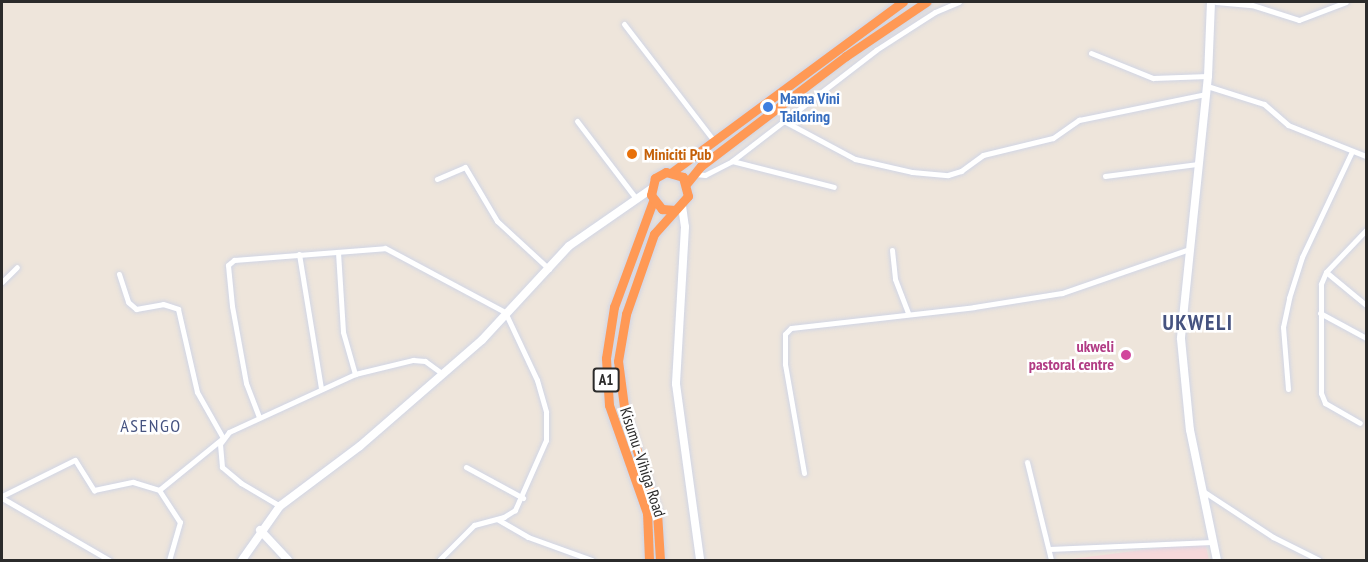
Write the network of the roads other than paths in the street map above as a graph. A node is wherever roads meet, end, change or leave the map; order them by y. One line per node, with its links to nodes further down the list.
1 (903, 2): 13 (highway)
2 (926, 2): 19 (highway, A1)
3 (959, 2): 11 (street)
4 (1211, 2): 9 (street)
5 (1216, 2): 6 (street)
6 (1346, 2)
7 (624, 24): 13 (street)
8 (1091, 53): 9 (street)
9 (1208, 76): 10 (street)
10 (1207, 90): 11 (street); 14 (street); 17 (street)
11 (782, 120): 16 (street)
12 (577, 121): 25 (street)
13 (714, 141): 18 (highway)
14 (1352, 151): 15 (street); 46 (street)
15 (1366, 156)
16 (732, 161): 19 (street); 23 (street)
17 (1198, 164): 20 (street); 29 (street)
18 (672, 172): 22 (highway); 24 (highway)
19 (693, 173): 22 (highway, A1)
20 (1105, 176)
21 (437, 179): 34 (street)
22 (687, 183): 27 (highway, A1)
23 (834, 187)
24 (651, 189): 25 (street); 26 (highway, A1)
25 (635, 197): 34 (street)
26 (653, 201): 27 (highway); 68 (highway, Kisumu -Vihiga Road / A1)
27 (679, 208): 69 (highway, Kisumu -Vihiga Road / A1); 70 (street)
28 (1366, 230): 35 (street)
29 (1190, 249): 40 (street); 53 (street)
30 (892, 250): 40 (street)
31 (338, 252): 32 (street); 39 (street); 43 (street)
32 (299, 254): 45 (street); 47 (street)
33 (17, 267): 37 (street)
34 (549, 269): 39 (street)
35 (1326, 272): 38 (street); 41 (street)
36 (119, 274): 49 (street)
37 (2, 282)
38 (1366, 305)
39 (505, 312): 44 (street); 56 (street)
40 (908, 313): 52 (street)
41 (1320, 313): 42 (street); 48 (street)
42 (1366, 338)
43 (355, 374): 44 (street); 45 (street)
44 (443, 374): 57 (street)
45 (321, 388): 47 (street)
46 (1288, 389)
47 (259, 417): 49 (street)
48 (1360, 423)
49 (223, 438): 54 (street); 57 (street)
50 (1028, 462): 61 (street)
51 (466, 467): 56 (street)
52 (804, 473)
53 (1201, 489): 60 (street); 73 (street)
54 (159, 490): 55 (street); 63 (street)
55 (2, 497): 62 (street)
56 (523, 498): 58 (street)
57 (280, 506): 59 (street)
58 (497, 519): 66 (street); 67 (street)
59 (260, 530): 64 (street); 65 (street)
60 (1212, 542): 61 (street); 72 (street)
61 (1049, 549): 71 (street)
62 (109, 561)
63 (169, 561)
64 (242, 561)
65 (288, 561)
66 (439, 561)
67 (592, 561)
68 (649, 561)
69 (660, 561)
70 (700, 561)
71 (1051, 561)
72 (1217, 561)
73 (1319, 561)

